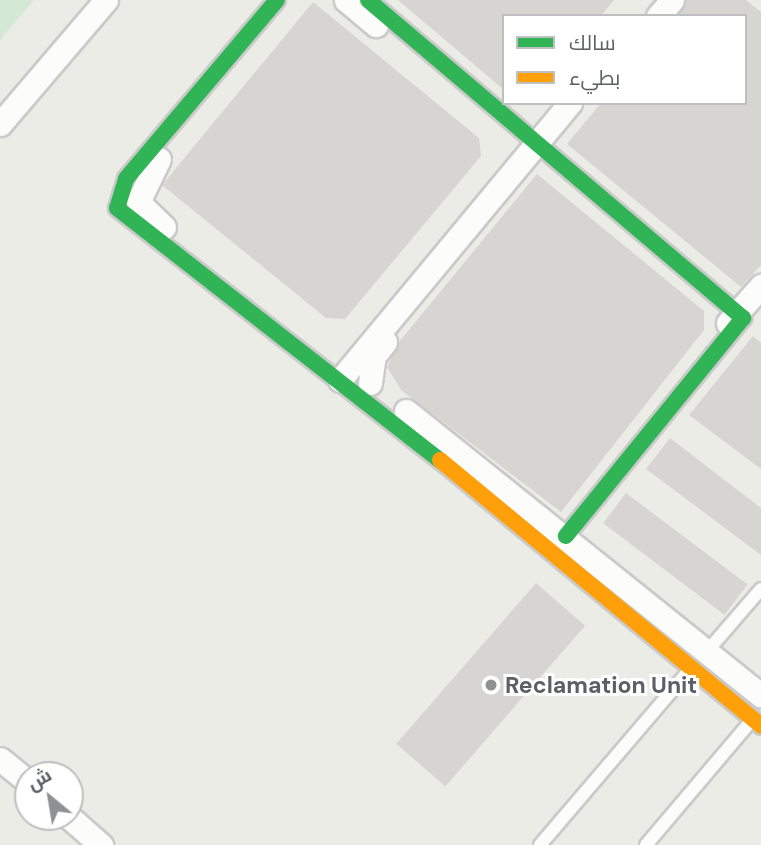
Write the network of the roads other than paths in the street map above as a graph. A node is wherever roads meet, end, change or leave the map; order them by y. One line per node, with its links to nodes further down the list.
1 (106, 0): 12 (street)
2 (277, 0): 17 (street)
3 (292, 0): 17 (street)
4 (346, 0): 13 (street)
5 (368, 0): 13 (street)
6 (657, 0): 8 (street)
7 (672, 0): 9 (street)
8 (646, 14)
9 (661, 14)
10 (569, 105): 13 (street)
11 (582, 105): 13 (street)
12 (0, 124)
13 (536, 152): 16 (street); 17 (street); 18 (street)
14 (761, 286): 16 (street)
15 (761, 297): 16 (street)
16 (735, 319): 19 (street)
17 (345, 374): 18 (street); 22 (street)
18 (370, 383): 19 (street)
19 (562, 532): 21 (street)
20 (761, 589): 21 (lane)
21 (709, 649): 22 (lane); 23 (street)
22 (692, 666): 24 (street); 29 (lane)
23 (761, 695)
24 (758, 718): 30 (lane)
25 (0, 759): 26 (street)
26 (14, 770)
27 (84, 830): 28 (street)
28 (101, 845)
29 (540, 845)
30 (646, 845)

